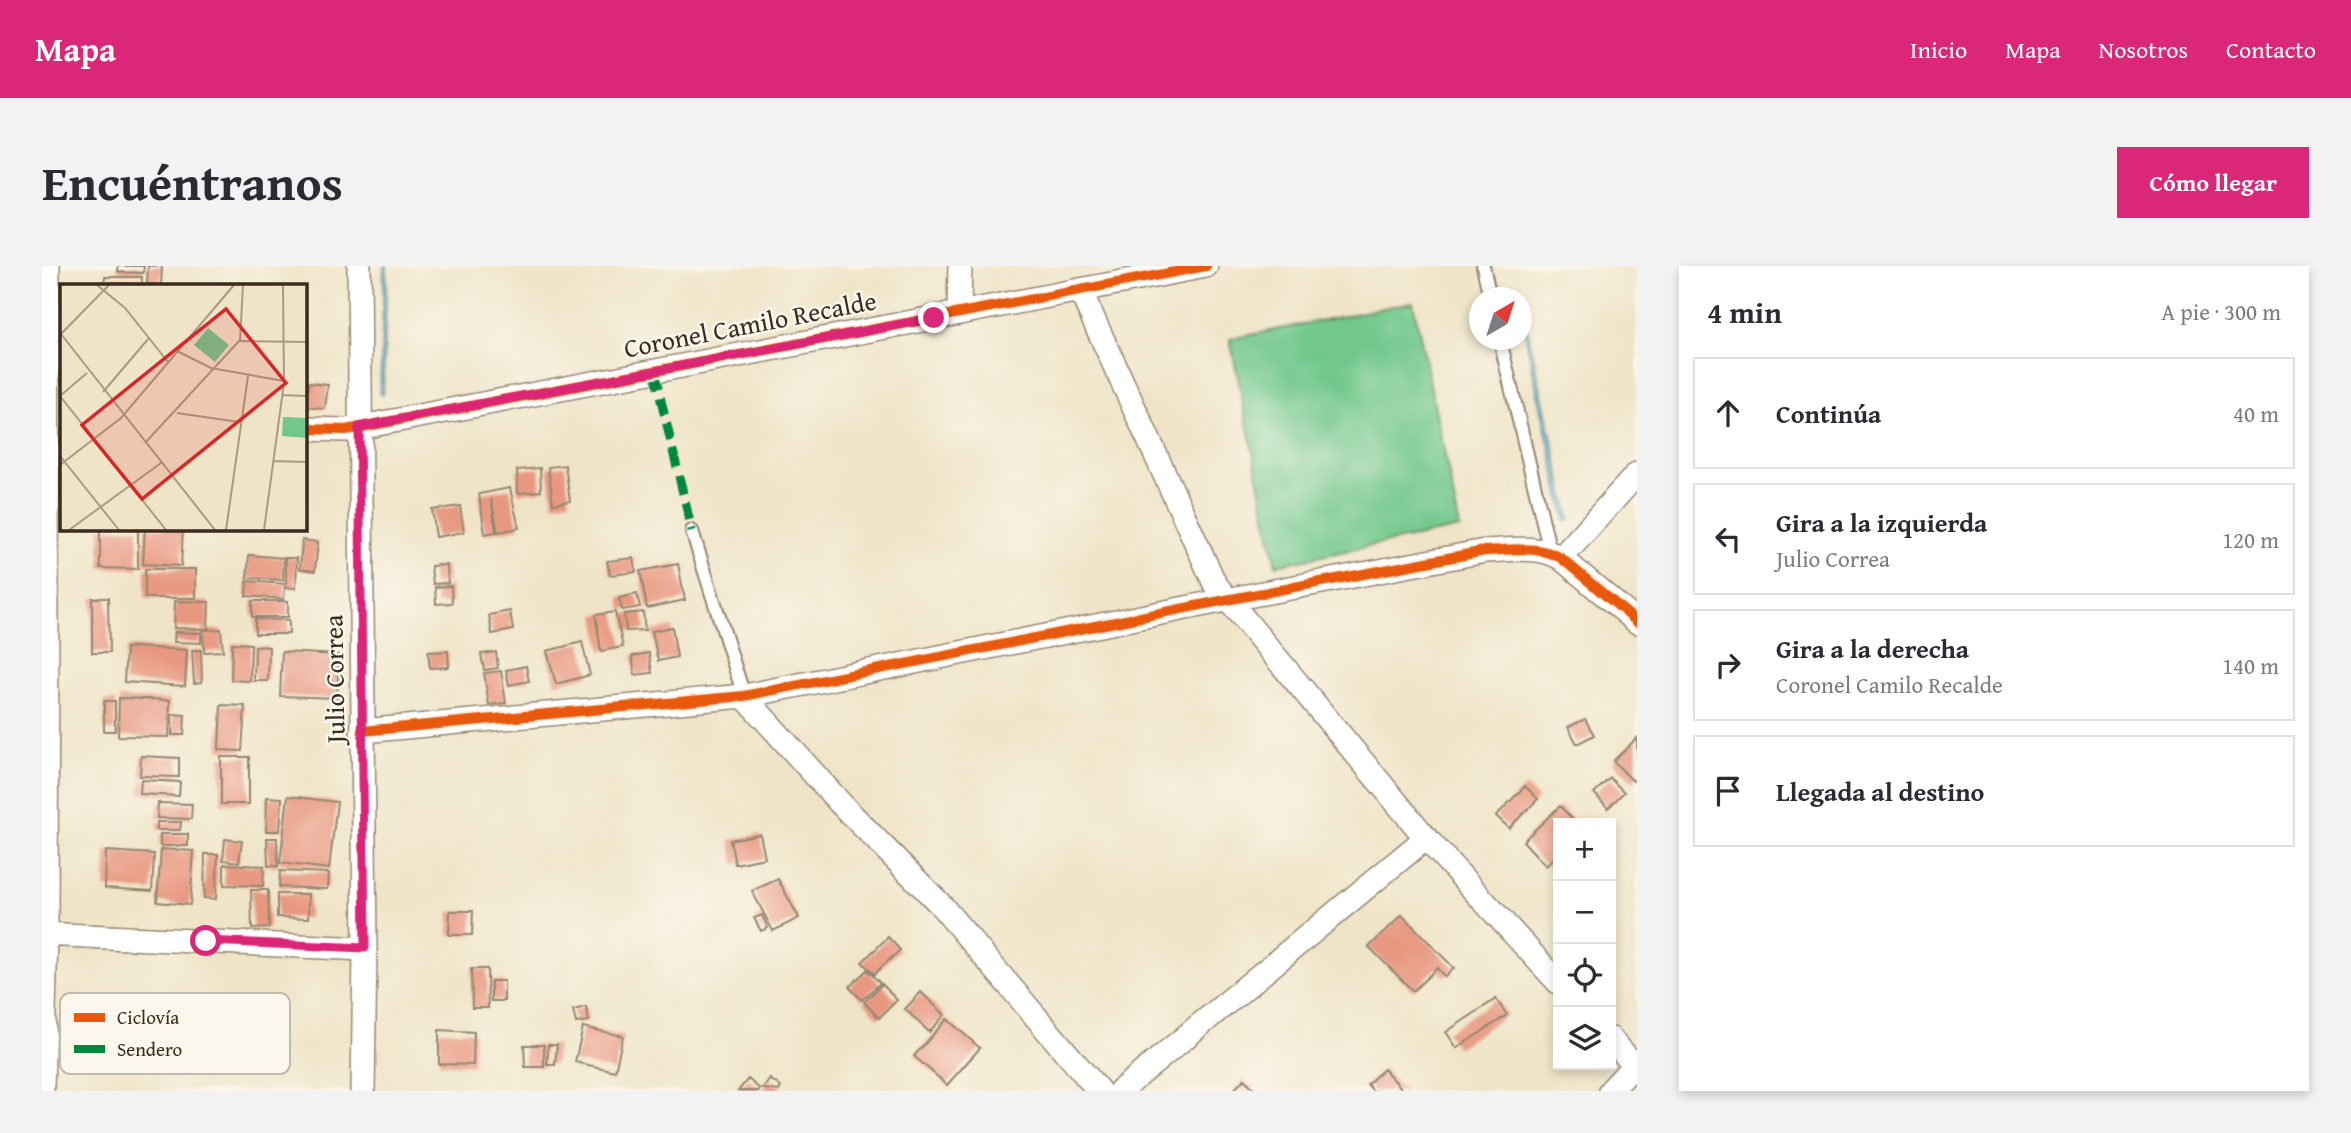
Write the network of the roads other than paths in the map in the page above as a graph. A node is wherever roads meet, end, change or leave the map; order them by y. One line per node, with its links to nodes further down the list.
1 (48, 266): 10 (street)
2 (359, 266): 11 (street, Julio Correa)
3 (960, 266): 8 (street)
4 (1206, 266): 7 (street, Coronel Camilo Recalde)
5 (1483, 266): 6 (lane)
6 (1488, 287)
7 (1080, 290): 8 (street, Coronel Camilo Recalde); 16 (street)
8 (960, 313): 11 (street, Coronel Camilo Recalde)
9 (1503, 350): 15 (lane)
10 (50, 421): 21 (street)
11 (359, 427): 12 (street, Coronel Camilo Recalde); 19 (street, Julio Correa)
12 (306, 429)
13 (1637, 474): 15 (street)
14 (692, 531): 18 (lane)
15 (1556, 555): 16 (street); 17 (street)
16 (1226, 600): 18 (street); 20 (street)
17 (1637, 622)
18 (744, 696): 19 (street); 28 (street)
19 (362, 731): 22 (street, Julio Correa)
20 (1426, 838): 23 (street); 29 (street)
21 (44, 934): 22 (street); 26 (street)
22 (365, 948): 27 (street, Julio Correa)
23 (1553, 977)
24 (1616, 1044): 25 (street)
25 (1636, 1063): 30 (street)
26 (42, 1090)
27 (363, 1091)
28 (1099, 1091)
29 (1120, 1091)
30 (1610, 1091)

